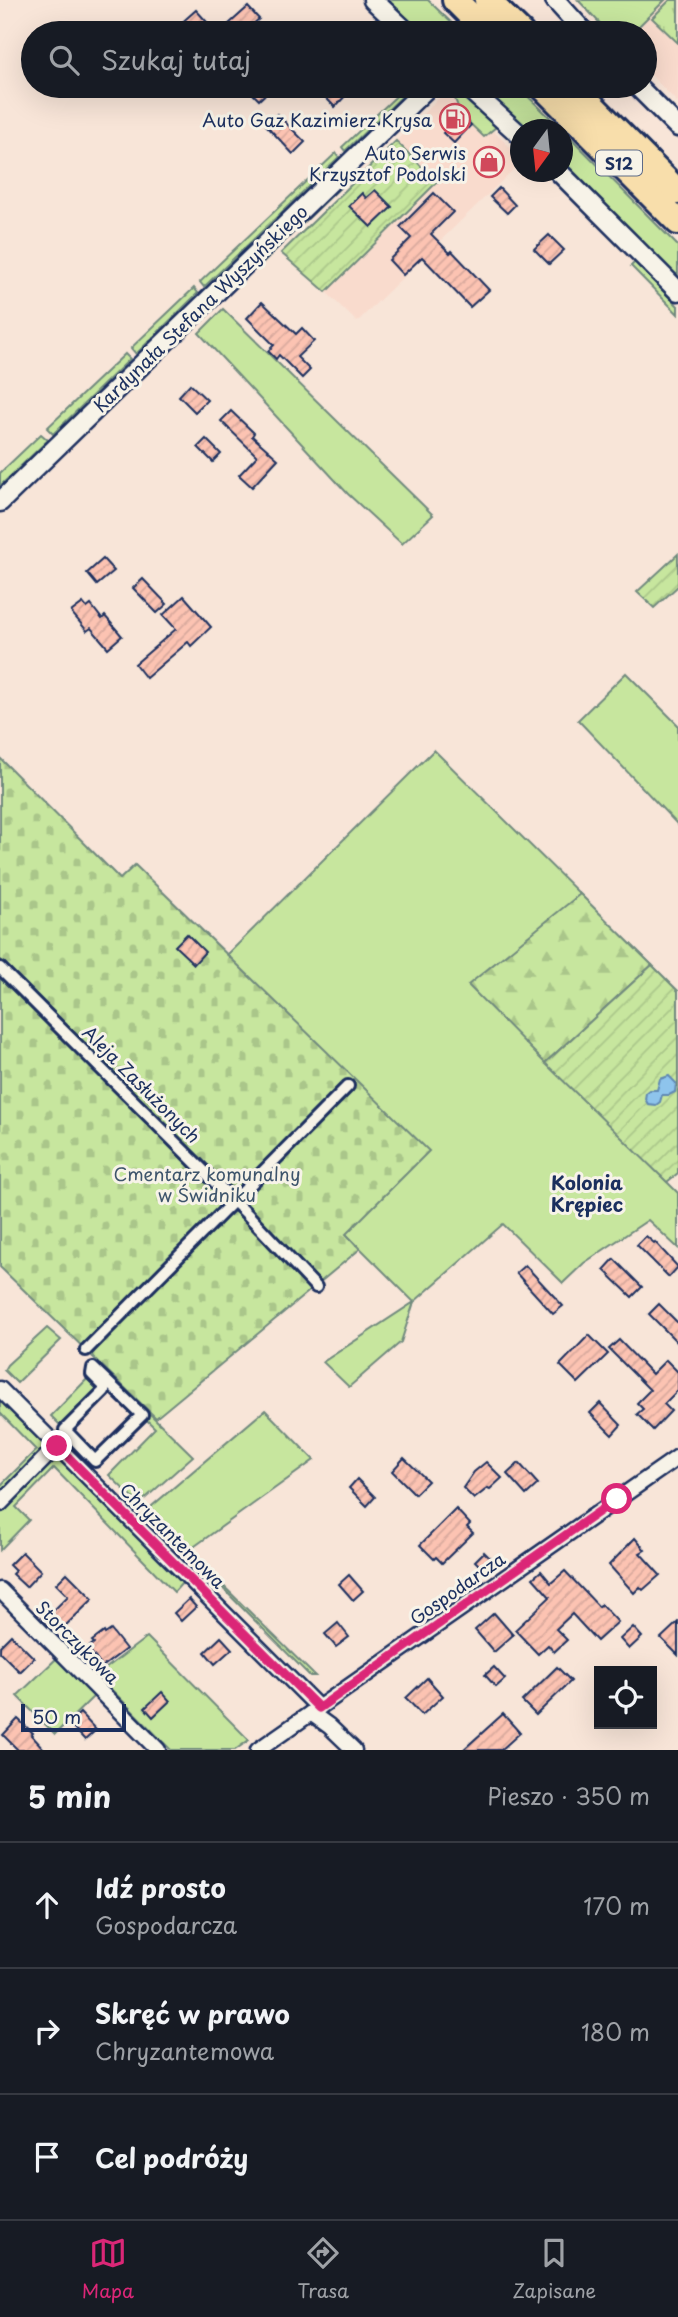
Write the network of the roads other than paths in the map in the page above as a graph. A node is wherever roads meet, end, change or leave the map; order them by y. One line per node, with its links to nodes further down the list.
1 (373, 0): 5 (street)
2 (455, 0): 6 (highway)
3 (487, 0): 7 (highway)
4 (555, 0): 8 (street)
5 (395, 21)
6 (476, 21)
7 (509, 21)
8 (574, 21)
9 (417, 98): 20 (street, Kardynała Stefana Wyszyńskiego)
10 (479, 98): 14 (street)
11 (554, 98): 18 (highway, S12)
12 (585, 98): 17 (highway, S12)
13 (649, 98): 15 (street)
14 (510, 126)
15 (678, 127)
16 (569, 182): 19 (street)
17 (678, 192)
18 (678, 222)
19 (678, 291)
20 (0, 502)
21 (0, 968): 23 (street, Aleja Zasłużonych)
22 (348, 1086): 23 (street)
23 (233, 1200): 24 (street, Aleja Zasłużonych); 25 (street)
24 (316, 1287)
25 (86, 1350)
26 (0, 1389): 28 (street, Chryzantemowa)
27 (65, 1430): 27 (street)
28 (57, 1446): 30 (street); 32 (street, Chryzantemowa)
29 (678, 1457): 32 (street, Gospodarcza)
30 (0, 1504)
31 (0, 1590): 33 (street, Storczykowa)
32 (315, 1710): 34 (street, Gospodarcza); 35 (street, Chryzantemowa)
33 (158, 1750)
34 (258, 1750)
35 (354, 1750)

